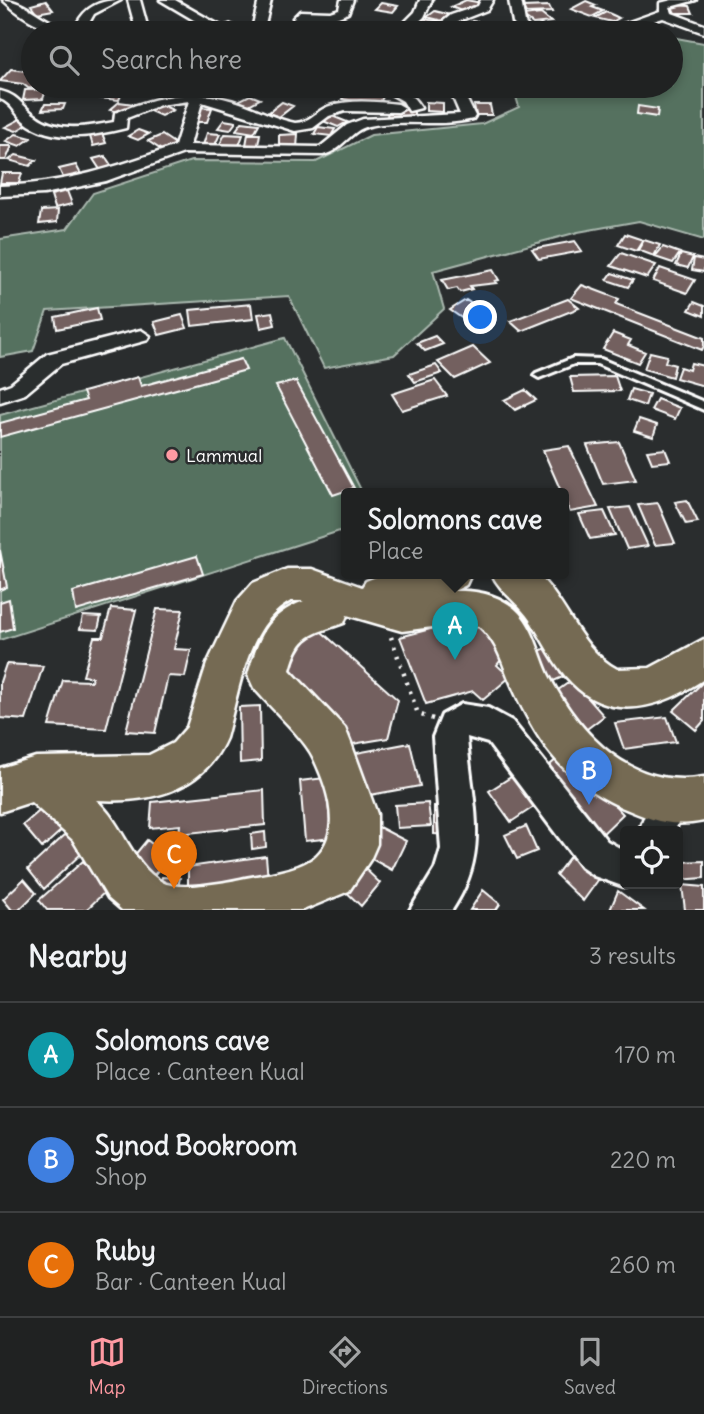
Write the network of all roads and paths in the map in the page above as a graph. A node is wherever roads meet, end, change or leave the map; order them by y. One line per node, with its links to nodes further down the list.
1 (9, 0): 12 (street)
2 (115, 0): 13 (street)
3 (134, 0): 14 (street)
4 (166, 0): 15 (street)
5 (265, 0): 16 (street)
6 (347, 0): 17 (street)
7 (426, 0): 18 (street)
8 (487, 0): 19 (street)
9 (515, 0): 20 (street)
10 (690, 0): 11 (street)
11 (666, 14): 21 (street); 22 (street)
12 (42, 21)
13 (83, 21)
14 (140, 21)
15 (200, 21)
16 (260, 21)
17 (302, 21)
18 (412, 21)
19 (451, 21)
20 (518, 21)
21 (643, 21)
22 (704, 29)
23 (0, 95): 29 (street)
24 (174, 98): 29 (street)
25 (196, 98): 32 (street)
26 (210, 98): 30 (street)
27 (408, 98): 30 (street)
28 (460, 98): 31 (street)
29 (162, 99)
30 (414, 108): 31 (street)
31 (468, 116): 32 (street)
32 (182, 149): 33 (street)
33 (0, 191)
34 (141, 337): 36 (street)
35 (539, 374): 37 (lane)
36 (0, 396)
37 (704, 406)
38 (445, 579): 40 (main road)
39 (515, 579): 42 (main road)
40 (324, 589): 41 (main road); 44 (main road); 44 (main road)
41 (383, 611): 43 (path); 45 (main road)
42 (704, 657)
43 (453, 726): 46 (street); 47 (street)
44 (19, 784)
45 (676, 811)
46 (620, 867)
47 (429, 910)

